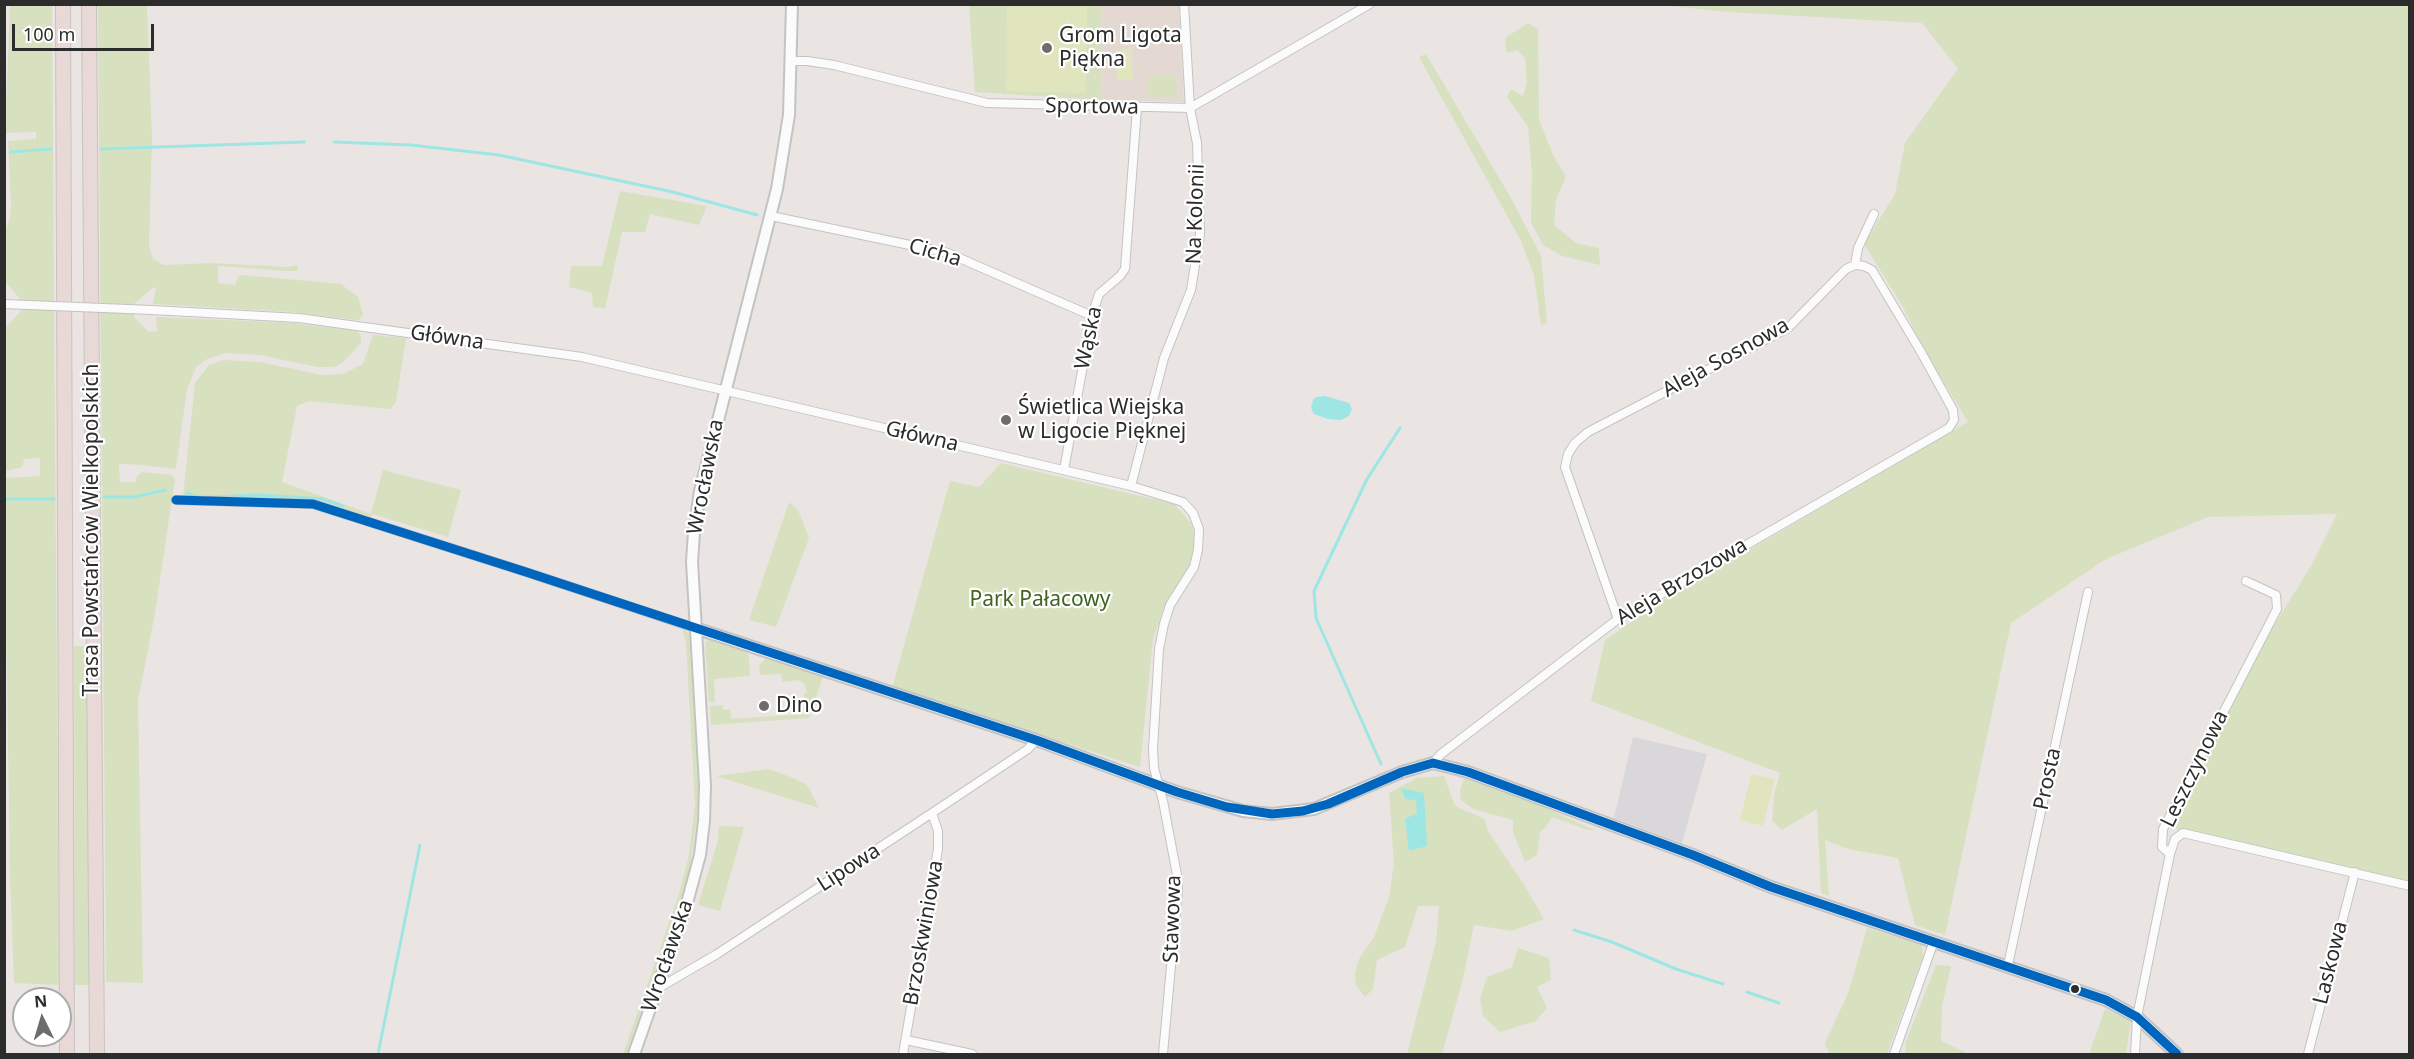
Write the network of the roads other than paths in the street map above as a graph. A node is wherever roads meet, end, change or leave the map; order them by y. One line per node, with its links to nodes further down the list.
1 (63, 4): 34 (highway, Trasa Powstańców Wielkopolskich)
2 (89, 4): 35 (highway, Trasa Powstańców Wielkopolskich)
3 (792, 4): 6 (street, Wrocławska)
4 (1184, 4): 8 (street, Na Kolonii)
5 (1370, 4): 8 (street)
6 (790, 61): 7 (street, Sportowa); 10 (street, Wrocławska)
7 (1137, 108): 8 (street, Sportowa); 13 (street, Wąska)
8 (1190, 108): 16 (street, Na Kolonii)
9 (1874, 214): 11 (street)
10 (771, 216): 13 (street, Cicha); 14 (street, Wrocławska)
11 (1855, 265): 20 (street, Aleja Sosnowa); 20 (street, Aleja Brzozowa)
12 (4, 304): 14 (street, Główna, bridge)
13 (1092, 316): 15 (street, Wąska)
14 (724, 391): 15 (street, Główna); 21 (street, Wrocławska)
15 (1064, 470): 16 (street, Główna)
16 (1131, 486): 24 (street, Główna)
17 (176, 500): 21 (street)
18 (2246, 581): 26 (street, Leszczynowa)
19 (2088, 592): 30 (street, Prosta)
20 (1618, 619): 23 (street, Aleja Brzozowa)
21 (695, 628): 22 (street); 31 (street, Wrocławska)
22 (1036, 740): 24 (street); 25 (street, Lipowa)
23 (1433, 763): 24 (street); 29 (street)
24 (1158, 784): 39 (street, Stawowa)
25 (933, 813): 31 (street, Lipowa); 33 (street, Brzoskwiniowa)
26 (2170, 854): 27 (street); 32 (street, Leszczynowa)
27 (2355, 872): 28 (street); 43 (street, Laskowa)
28 (2409, 886)
29 (1934, 941): 30 (street); 40 (street)
30 (2008, 965): 32 (street)
31 (657, 989): 36 (street, Wrocławska)
32 (2137, 1017): 41 (street, Leszczynowa); 42 (street)
33 (906, 1040): 37 (street, Brzoskwiniowa); 38 (street)
34 (67, 1054)
35 (97, 1054)
36 (634, 1054)
37 (903, 1054)
38 (972, 1054)
39 (1163, 1054)
40 (1894, 1054)
41 (2135, 1054)
42 (2177, 1054)
43 (2308, 1054)

